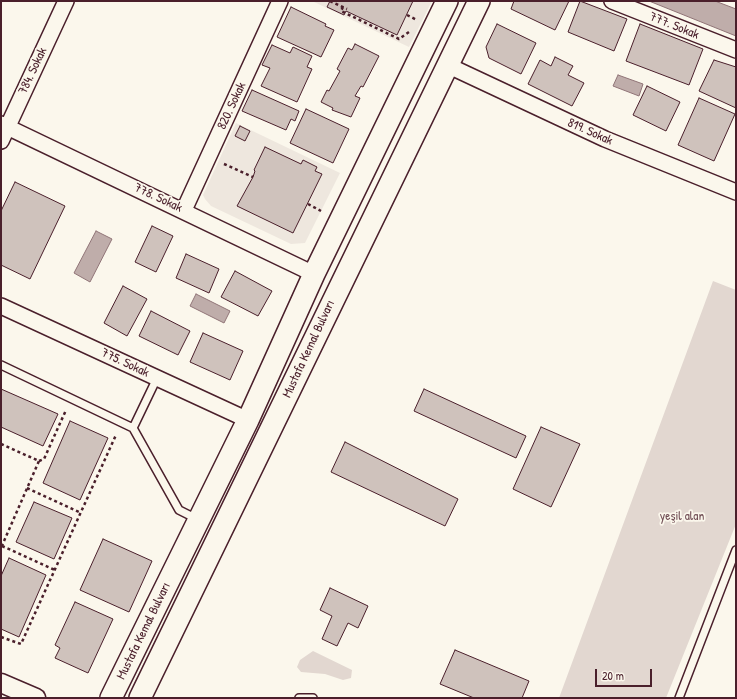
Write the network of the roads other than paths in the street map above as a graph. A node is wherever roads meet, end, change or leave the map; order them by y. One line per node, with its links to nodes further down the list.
1 (66, 1): 8 (street, 784. Sokak)
2 (280, 1): 11 (street, 820. Sokak)
3 (447, 1): 12 (main road, Mustafa Kemal Bulvarı)
4 (479, 1): 7 (main road, Mustafa Kemal Bulvarı)
5 (612, 1): 6 (street, 777. Sokak)
6 (736, 50)
7 (447, 65): 10 (street, 819. Sokak); 23 (main road, Mustafa Kemal Bulvarı)
8 (4, 125): 9 (street, 784. Sokak); 11 (street, 778. Sokak)
9 (1, 141)
10 (736, 192)
11 (184, 210): 12 (street, 778. Sokak)
12 (314, 274): 16 (main road, Mustafa Kemal Bulvarı)
13 (1, 306): 15 (street, 775. Sokak)
14 (1, 365): 17 (lane)
15 (157, 378): 16 (street, 775. Sokak); 17 (lane)
16 (248, 420): 18 (main road, Mustafa Kemal Bulvarı)
17 (134, 428): 18 (lane)
18 (199, 520): 22 (main road, Mustafa Kemal Bulvarı)
19 (736, 550): 26 (lane)
20 (1, 683): 21 (street)
21 (36, 698)
22 (111, 698)
23 (140, 698)
24 (299, 698): 25 (lane)
25 (313, 698)
26 (679, 698)

